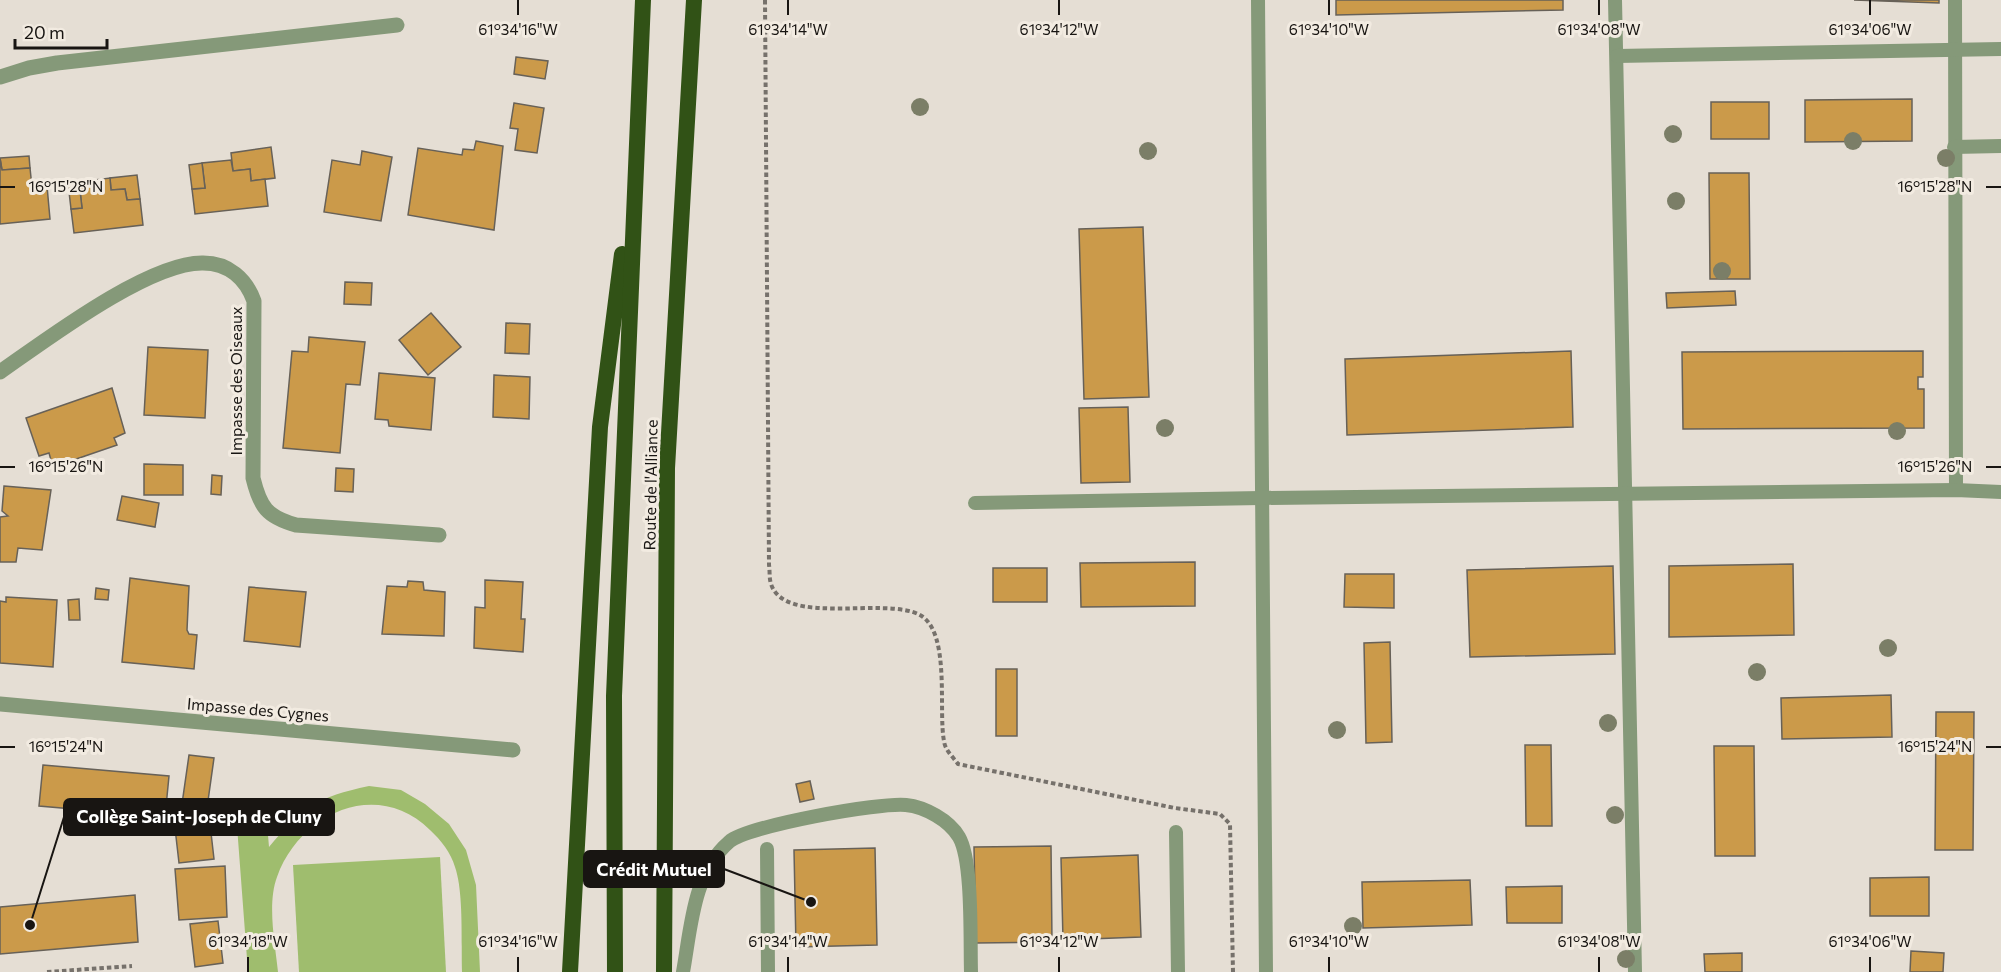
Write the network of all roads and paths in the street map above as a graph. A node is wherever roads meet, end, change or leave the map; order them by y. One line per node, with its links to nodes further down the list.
1 (643, 0): 12 (highway, Route de l'Alliance)
2 (694, 0): 30 (highway, Route de l'Alliance)
3 (765, 0): 35 (path)
4 (1258, 0): 19 (lane)
5 (1615, 0): 10 (lane)
6 (1955, 0): 9 (lane)
7 (397, 25): 11 (street)
8 (2001, 48): 9 (lane)
9 (1954, 50): 10 (lane); 13 (lane)
10 (1617, 56): 18 (lane)
11 (0, 77)
12 (636, 143): 28 (highway); 29 (highway, Route de l'Alliance)
13 (1954, 147): 14 (lane); 16 (lane)
14 (2001, 147)
15 (0, 372): 21 (street, Impasse des Oiseaux)
16 (1956, 490): 17 (lane); 18 (lane)
17 (2001, 492)
18 (1626, 493): 19 (lane); 37 (lane)
19 (1262, 498): 20 (lane); 36 (lane)
20 (975, 503)
21 (439, 535)
22 (0, 704): 23 (street, Impasse des Cygnes)
23 (513, 750)
24 (1176, 832): 34 (lane)
25 (767, 849): 32 (lane)
26 (132, 966): 27 (path)
27 (47, 972)
28 (570, 972)
29 (615, 972)
30 (664, 972)
31 (683, 972): 33 (lane)
32 (768, 972)
33 (971, 972)
34 (1178, 972)
35 (1233, 972)
36 (1266, 972)
37 (1635, 972)

